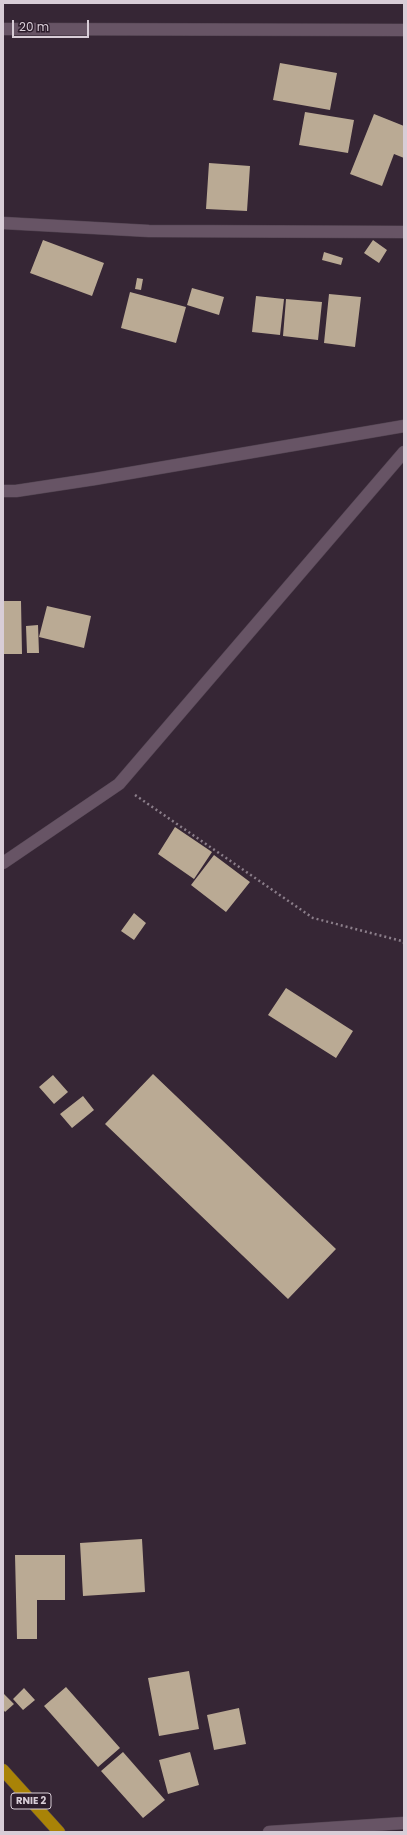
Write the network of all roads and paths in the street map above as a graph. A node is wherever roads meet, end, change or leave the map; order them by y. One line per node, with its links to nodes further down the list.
1 (3, 28): 2 (street)
2 (404, 30)
3 (3, 223): 4 (street)
4 (404, 232)
5 (404, 426): 7 (street)
6 (404, 452): 8 (street)
7 (3, 491)
8 (119, 784): 9 (street); 10 (path)
9 (3, 863)
10 (404, 943)
11 (3, 1770): 13 (highway, RNIE 2 / RNIE 2)
12 (404, 1823): 14 (street)
13 (59, 1832)
14 (270, 1832)

